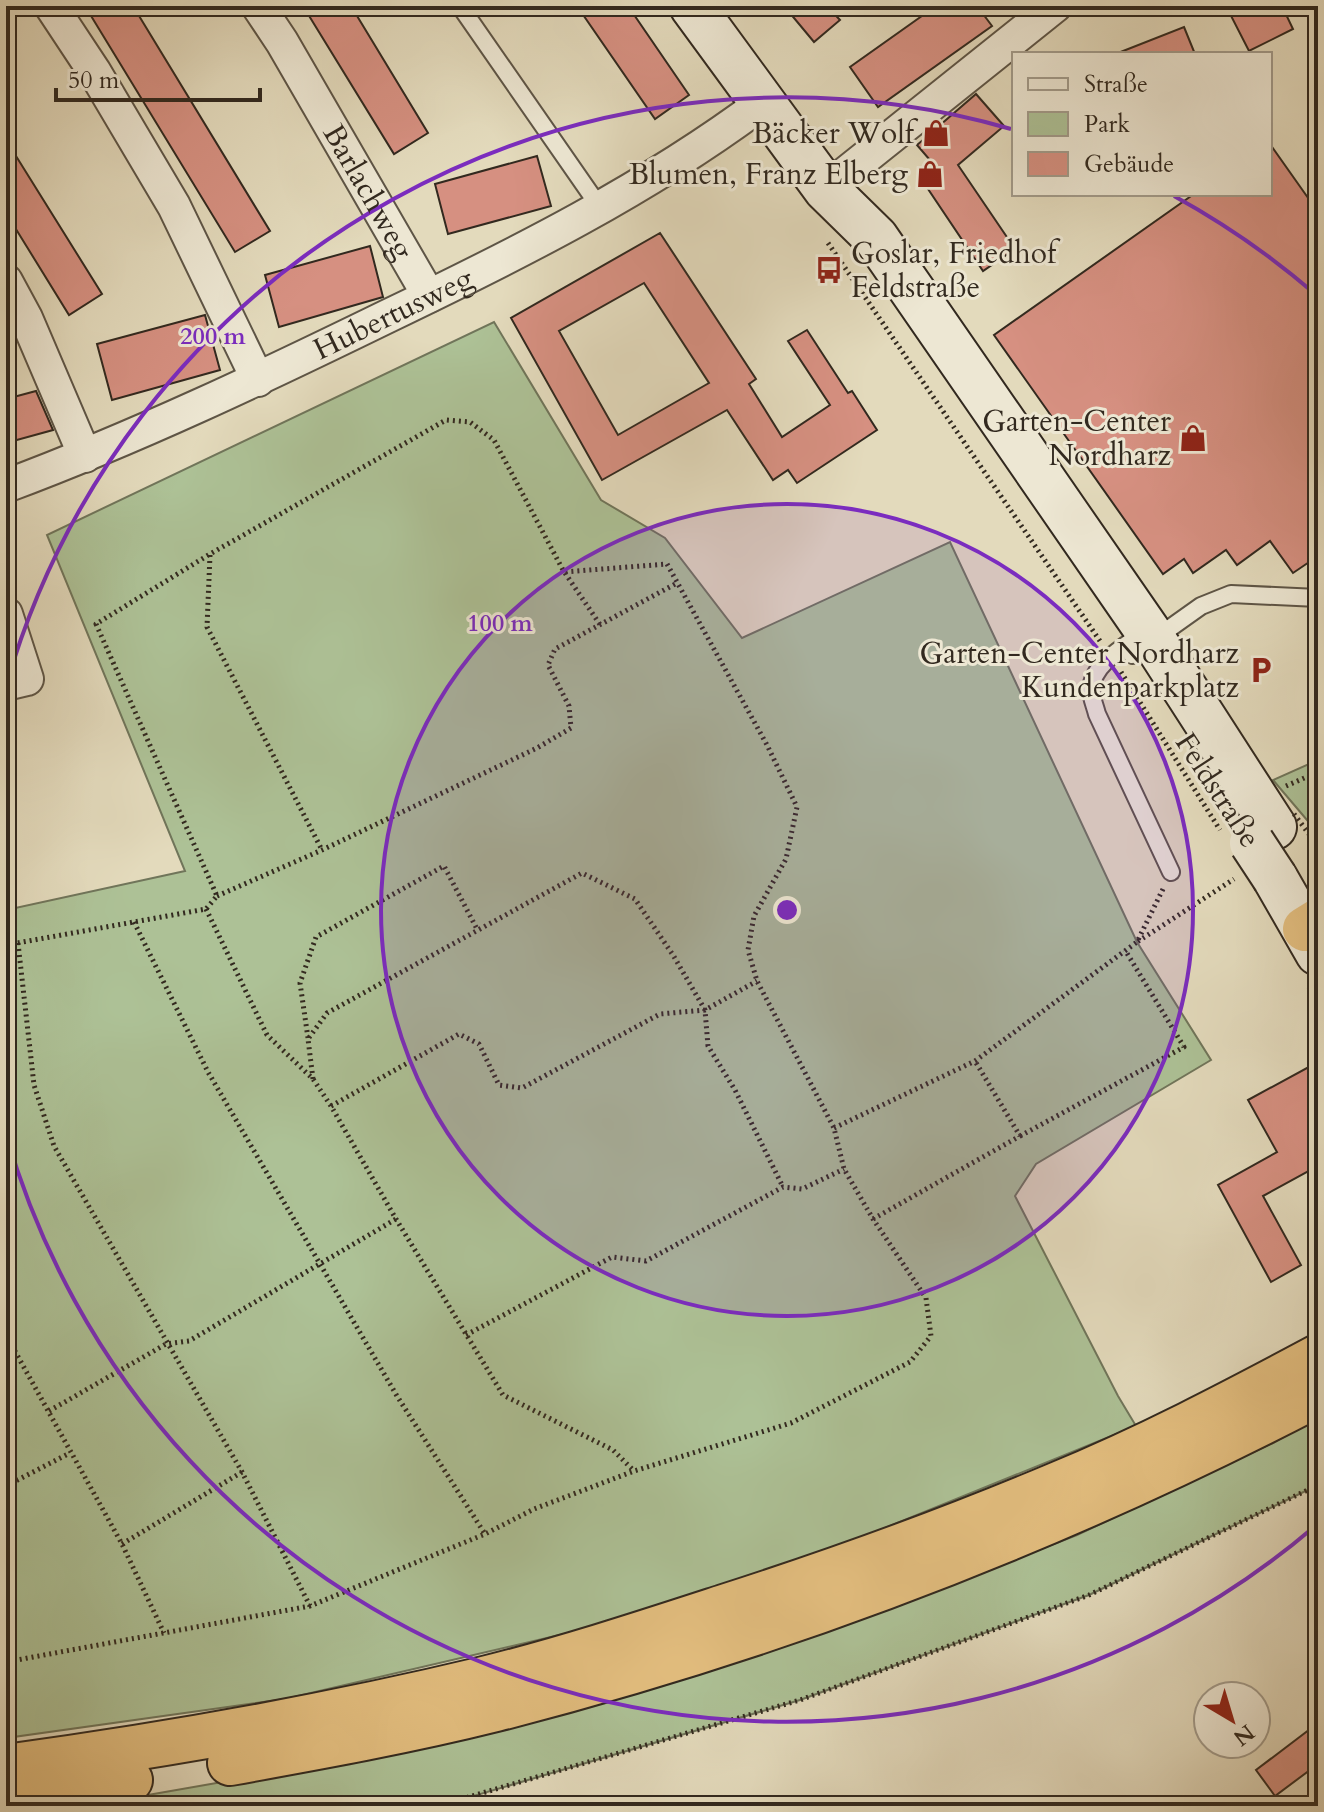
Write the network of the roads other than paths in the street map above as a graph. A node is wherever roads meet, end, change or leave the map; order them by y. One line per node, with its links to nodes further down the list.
1 (51, 6): 11 (street)
2 (258, 6): 10 (street, Barlachweg)
3 (460, 6): 8 (lane)
4 (692, 6): 6 (street, Feldstraße)
5 (1055, 6): 7 (street)
6 (762, 103): 7 (street, Feldstraße); 8 (street, Hubertusweg)
7 (826, 189): 16 (street, Feldstraße)
8 (601, 209): 10 (street, Hubertusweg)
9 (6, 281): 12 (street)
10 (429, 296): 11 (street, Hubertusweg)
11 (258, 380): 12 (street, Hubertusweg)
12 (85, 456): 13 (street, Hubertusweg)
13 (6, 486)
14 (1318, 598): 16 (lane)
15 (6, 614): 17 (street)
16 (1134, 645): 18 (street, Feldstraße); 19 (lane)
17 (6, 684)
18 (1280, 839): 20 (street, Feldstraße)
19 (1171, 872)
20 (1315, 926)
21 (1318, 1357): 23 (highway)
22 (1318, 1394): 24 (highway)
23 (6, 1767)
24 (6, 1798)

